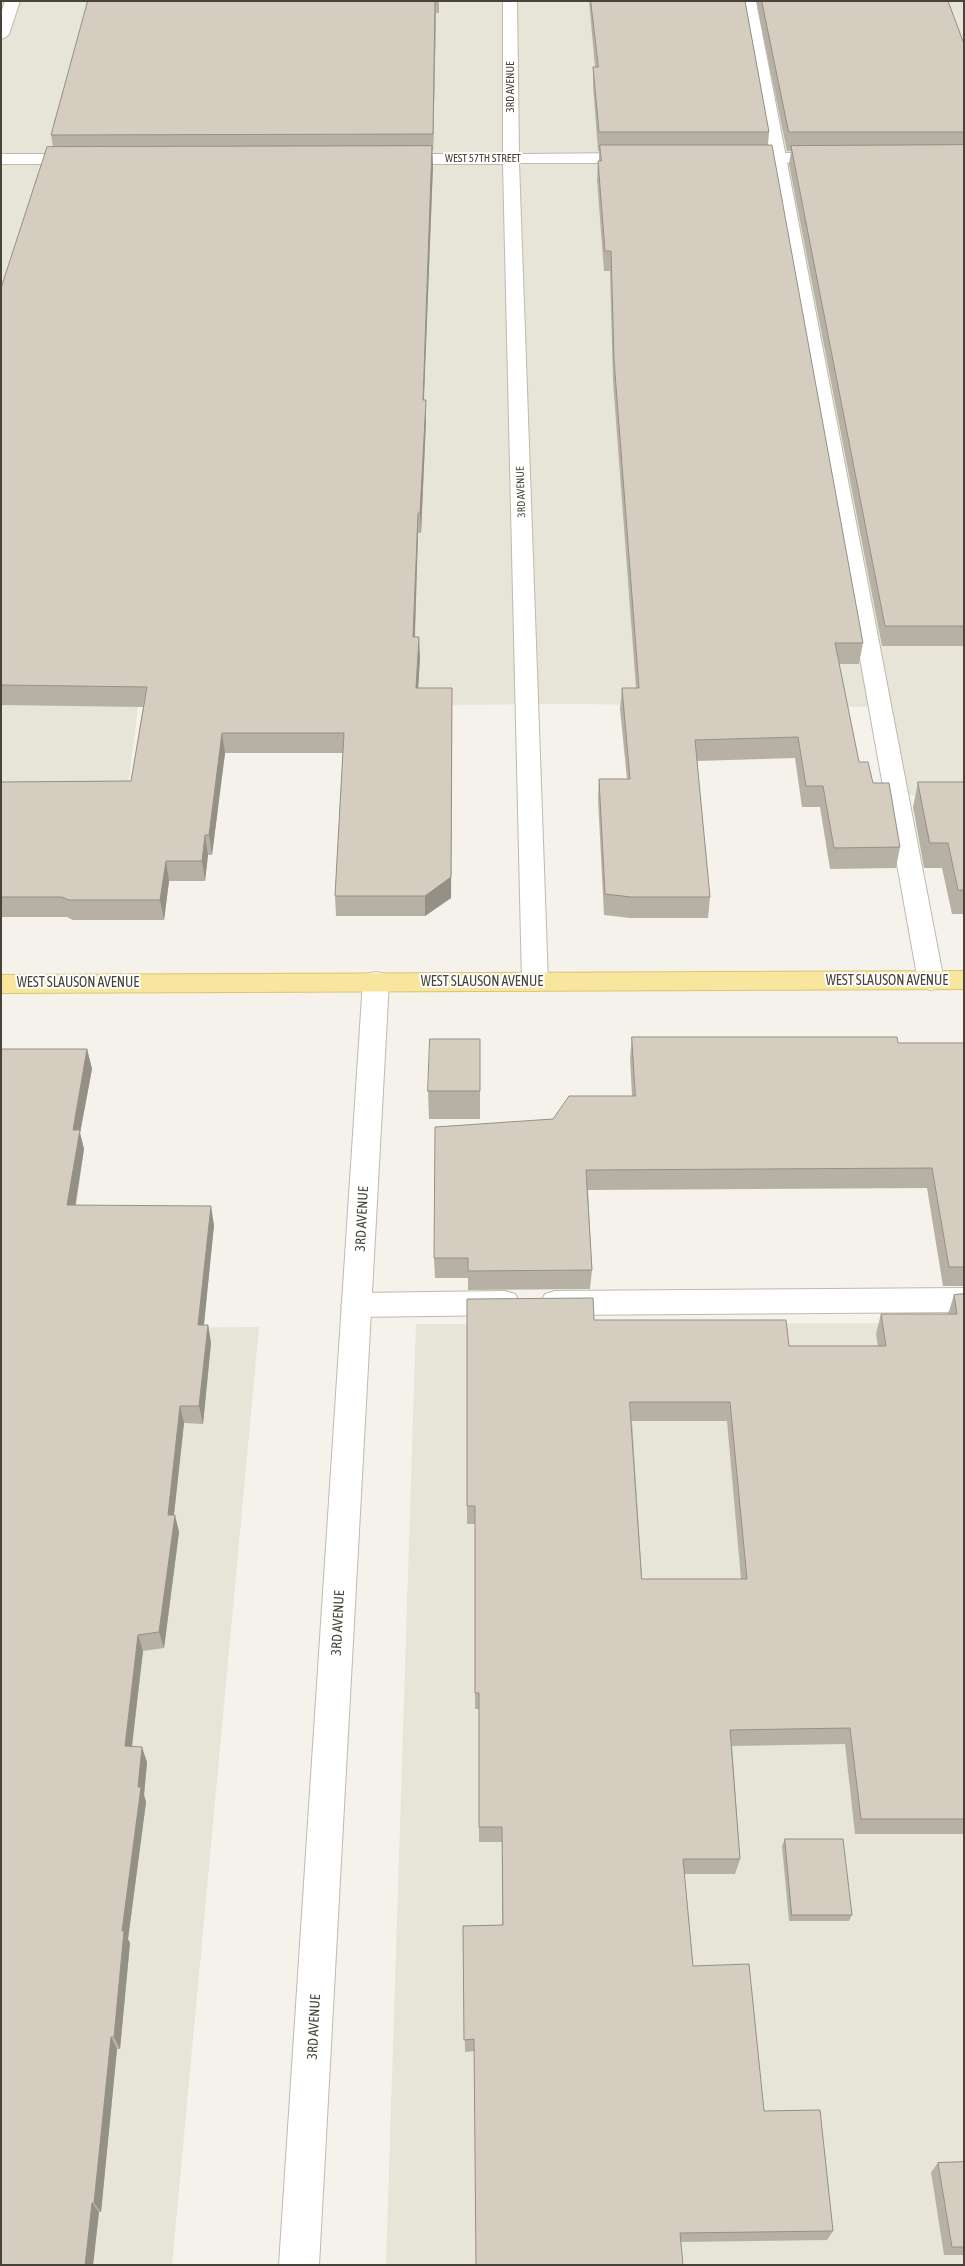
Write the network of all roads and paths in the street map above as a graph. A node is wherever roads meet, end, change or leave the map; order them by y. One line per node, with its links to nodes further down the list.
1 (13, 1): 4 (street)
2 (510, 1): 12 (street, 3RD AVENUE)
3 (749, 1): 7 (street)
4 (1, 34)
5 (650, 158): 12 (street, WEST 57TH STREET)
6 (719, 158): 7 (street)
7 (778, 158): 8 (street); 13 (street)
8 (846, 158)
9 (1, 159): 10 (street)
10 (99, 159)
11 (374, 159): 12 (street, WEST 57TH STREET)
12 (512, 159): 16 (street, 3RD AVENUE)
13 (931, 980): 14 (main road, WEST SLAUSON AVENUE); 16 (main road, WEST SLAUSON AVENUE)
14 (964, 980)
15 (376, 981): 16 (main road, WEST SLAUSON AVENUE); 17 (main road, WEST SLAUSON AVENUE); 19 (street, 3RD AVENUE)
16 (535, 982)
17 (1, 984)
18 (964, 1300): 19 (street)
19 (356, 1304): 20 (street, 3RD AVENUE)
20 (300, 2265)

